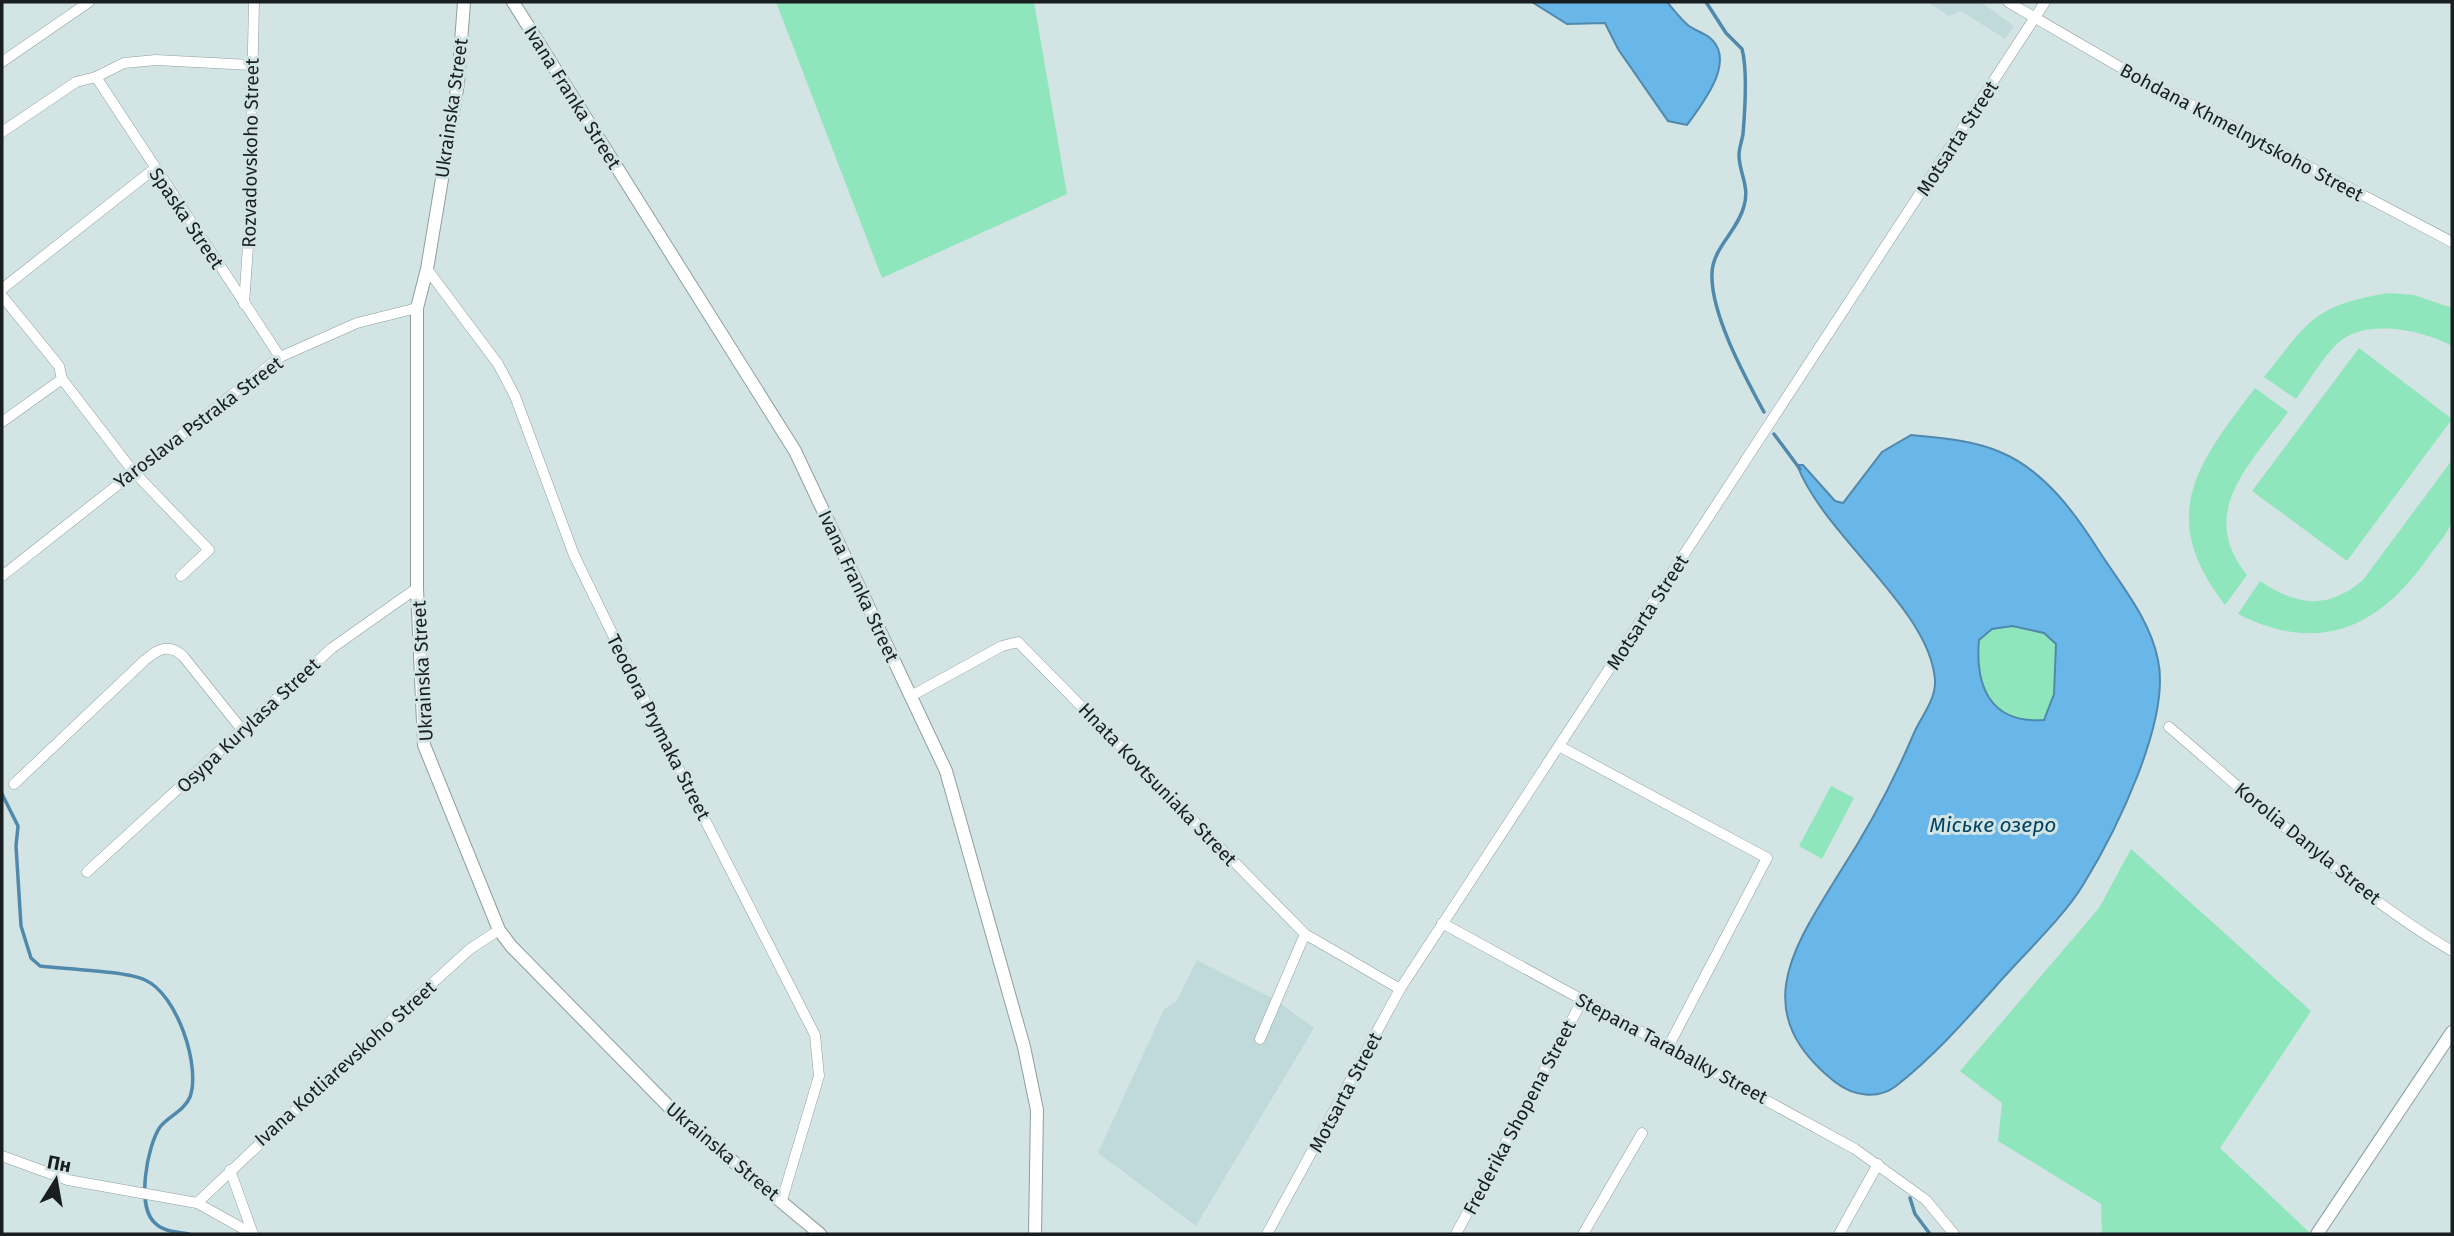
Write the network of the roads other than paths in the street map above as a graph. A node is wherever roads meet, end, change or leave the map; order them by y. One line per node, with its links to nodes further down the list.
1 (89, 2): 8 (street)
2 (254, 2): 9 (street, Rozvadovskoho Street)
3 (464, 2): 14 (street, Ukrainska Street)
4 (513, 2): 26 (street, Ivana Franka Street)
5 (2008, 2): 7 (street, Bohdana Khmelnytskoho Street)
6 (2045, 2): 7 (street, Motsarta Street)
7 (2034, 19): 13 (street, Bohdana Khmelnytskoho Street); 29 (street, Motsarta Street)
8 (2, 62)
9 (251, 65): 10 (street); 17 (street, Rozvadovskoho Street)
10 (96, 77): 11 (street); 12 (street, Spaska Street)
11 (2, 132)
12 (155, 169): 15 (street); 17 (street, Spaska Street)
13 (2452, 242)
14 (427, 269): 18 (street, Ukrainska Street); 45 (street, Teodora Prymaka Street)
15 (2, 289)
16 (2, 296): 20 (street)
17 (244, 304): 19 (street, Spaska Street)
18 (417, 308): 19 (street, Yaroslava Pstraka Street); 25 (street, Ukrainska Street)
19 (280, 357): 22 (street, Yaroslava Pstraka Street)
20 (62, 379): 21 (street); 22 (street)
21 (2, 422)
22 (132, 470): 23 (street, Yaroslava Pstraka Street); 24 (street)
23 (2, 576)
24 (181, 576)
25 (417, 588): 28 (street, Osypa Kurylasa Street); 33 (street, Ukrainska Street)
26 (911, 696): 34 (street, Hnata Kovtsuniaka Street); 49 (street, Ivana Franka Street)
27 (2169, 727): 35 (street, Korolia Danyla Street)
28 (243, 731): 30 (street); 31 (street, Osypa Kurylasa Street)
29 (1559, 746): 32 (street, Motsarta Street); 40 (street)
30 (14, 784)
31 (87, 872)
32 (1442, 923): 36 (street, Motsarta Street); 37 (street, Stepana Tarabalky Street)
33 (499, 930): 44 (street, Ivana Kotliarevskoho Street); 45 (street, Ukrainska Street)
34 (1305, 934): 36 (street, Hnata Kovtsuniaka Street); 39 (street)
35 (2452, 951)
36 (1400, 989): 50 (street, Motsarta Street)
37 (1582, 1001): 40 (street, Stepana Tarabalky Street); 51 (street, Frederika Shopena Street)
38 (2452, 1031): 55 (street)
39 (1260, 1039)
40 (1668, 1047): 43 (street, Stepana Tarabalky Street)
41 (1642, 1133): 52 (street)
42 (2, 1156): 46 (street)
43 (1878, 1164): 53 (street); 54 (street, Stepana Tarabalky Street)
44 (230, 1170): 46 (street, Ivana Kotliarevskoho Street); 48 (street)
45 (782, 1200): 47 (street, Ukrainska Street)
46 (197, 1203): 48 (street)
47 (816, 1233)
48 (253, 1234)
49 (1035, 1234)
50 (1268, 1234)
51 (1455, 1234)
52 (1583, 1234)
53 (1839, 1234)
54 (1954, 1234)
55 (2317, 1234)

